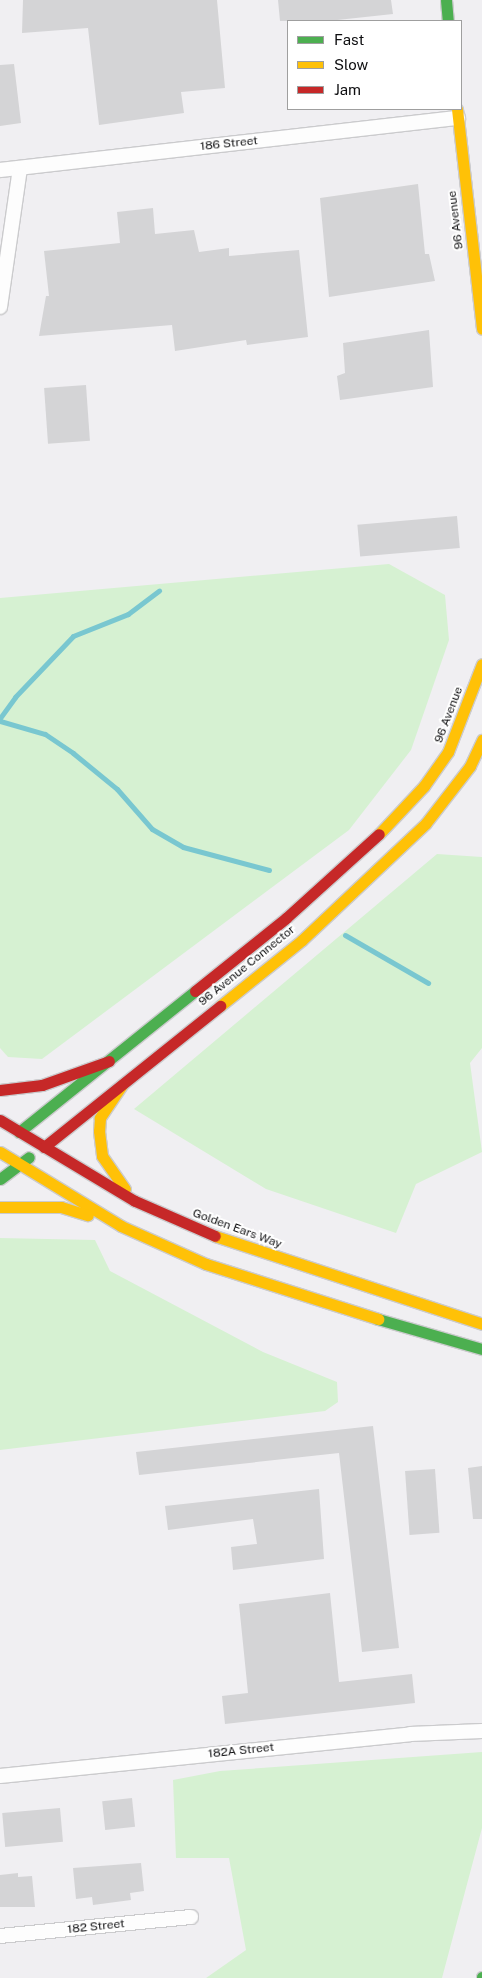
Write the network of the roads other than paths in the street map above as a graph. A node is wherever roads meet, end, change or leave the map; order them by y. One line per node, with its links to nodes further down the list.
1 (446, 0): 2 (main road)
2 (448, 20)
3 (457, 114): 4 (street, 186 Street); 7 (main road, 96 Avenue)
4 (20, 168): 5 (street, 186 Street); 6 (street)
5 (0, 170)
6 (0, 307)
7 (482, 329)
8 (482, 664): 10 (main road, 96 Avenue)
9 (482, 740): 10 (main road)
10 (459, 759): 11 (main road); 12 (main road, 96 Avenue Connector); 13 (main road, 96 Avenue Connector)
11 (482, 774)
12 (109, 1061): 14 (main road); 16 (main road, 96 Avenue Connector)
13 (122, 1085): 17 (main road, 96 Avenue Connector); 21 (main road)
14 (0, 1090)
15 (0, 1120): 16 (main road, Golden Ears Way)
16 (19, 1132): 17 (main road, Golden Ears Way); 18 (main road, 96 Avenue Connector)
17 (44, 1147): 19 (main road, 96 Avenue Connector); 21 (main road, Golden Ears Way)
18 (0, 1150): 19 (main road)
19 (19, 1164): 20 (main road, 96 Avenue Connector); 23 (main road)
20 (0, 1178)
21 (135, 1201): 24 (main road, Golden Ears Way)
22 (0, 1207): 23 (main road)
23 (121, 1226): 25 (main road)
24 (482, 1324)
25 (482, 1349)
26 (482, 1731): 27 (street, 182A Street)
27 (0, 1776)
28 (191, 1917): 29 (street, 182 Street)
29 (0, 1936)

